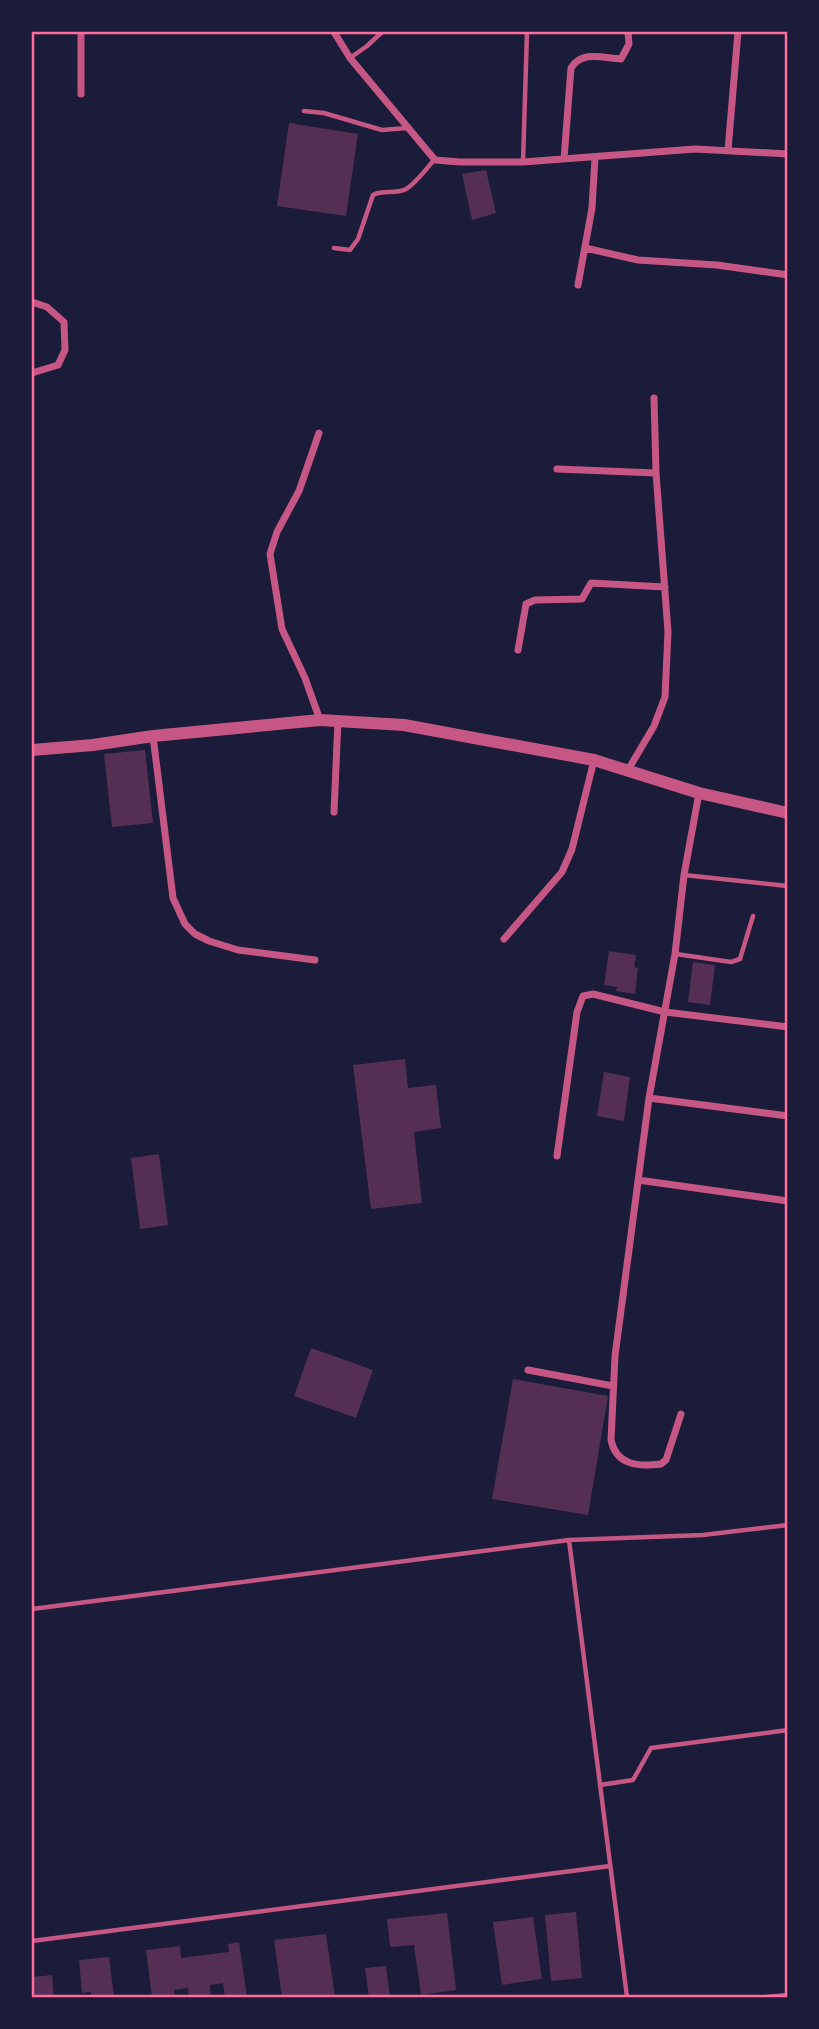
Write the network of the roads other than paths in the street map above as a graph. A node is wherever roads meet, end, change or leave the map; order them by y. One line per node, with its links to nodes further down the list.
1 (82, 32): 8 (street)
2 (334, 32): 7 (street)
3 (383, 32): 7 (lane)
4 (527, 32): 16 (lane)
5 (628, 32): 14 (street)
6 (738, 32): 11 (street)
7 (349, 58): 10 (street)
8 (82, 94)
9 (304, 111): 10 (lane)
10 (407, 128): 15 (street)
11 (728, 150): 12 (street); 13 (street)
12 (788, 153)
13 (595, 158): 14 (street); 18 (street)
14 (564, 159): 16 (street)
15 (435, 160): 16 (street); 17 (lane)
16 (523, 162)
17 (334, 248)
18 (584, 248): 19 (street); 20 (street)
19 (788, 275)
20 (578, 285)
21 (32, 302): 22 (street)
22 (32, 373)
23 (654, 398): 26 (street)
24 (319, 433): 29 (street)
25 (556, 469): 26 (street)
26 (656, 473): 27 (street)
27 (665, 587): 28 (street); 34 (street)
28 (518, 650)
29 (320, 720): 30 (street); 31 (street)
30 (338, 720): 33 (street); 36 (street)
31 (153, 736): 32 (street); 43 (street)
32 (32, 750)
33 (594, 761): 34 (street); 41 (street)
34 (628, 771): 35 (street)
35 (699, 793): 37 (street); 38 (street)
36 (334, 812)
37 (788, 813)
38 (684, 874): 39 (lane); 42 (street)
39 (787, 886)
40 (753, 916): 42 (lane)
41 (504, 939)
42 (675, 954): 44 (street)
43 (315, 960)
44 (665, 1012): 45 (street); 46 (street); 48 (street)
45 (788, 1027)
46 (649, 1098): 47 (street); 49 (street)
47 (788, 1116)
48 (557, 1156)
49 (638, 1180): 50 (street); 52 (street)
50 (788, 1201)
51 (528, 1370): 52 (street)
52 (613, 1386): 53 (street)
53 (681, 1414)
54 (788, 1525): 55 (lane)
55 (569, 1539): 56 (lane); 58 (lane)
56 (32, 1609)
57 (788, 1730): 58 (lane)
58 (600, 1785): 59 (lane)
59 (610, 1866): 60 (lane); 62 (lane)
60 (32, 1941)
61 (788, 1995): 64 (lane)
62 (627, 1997)
63 (766, 1997): 64 (lane)
64 (778, 1997)

